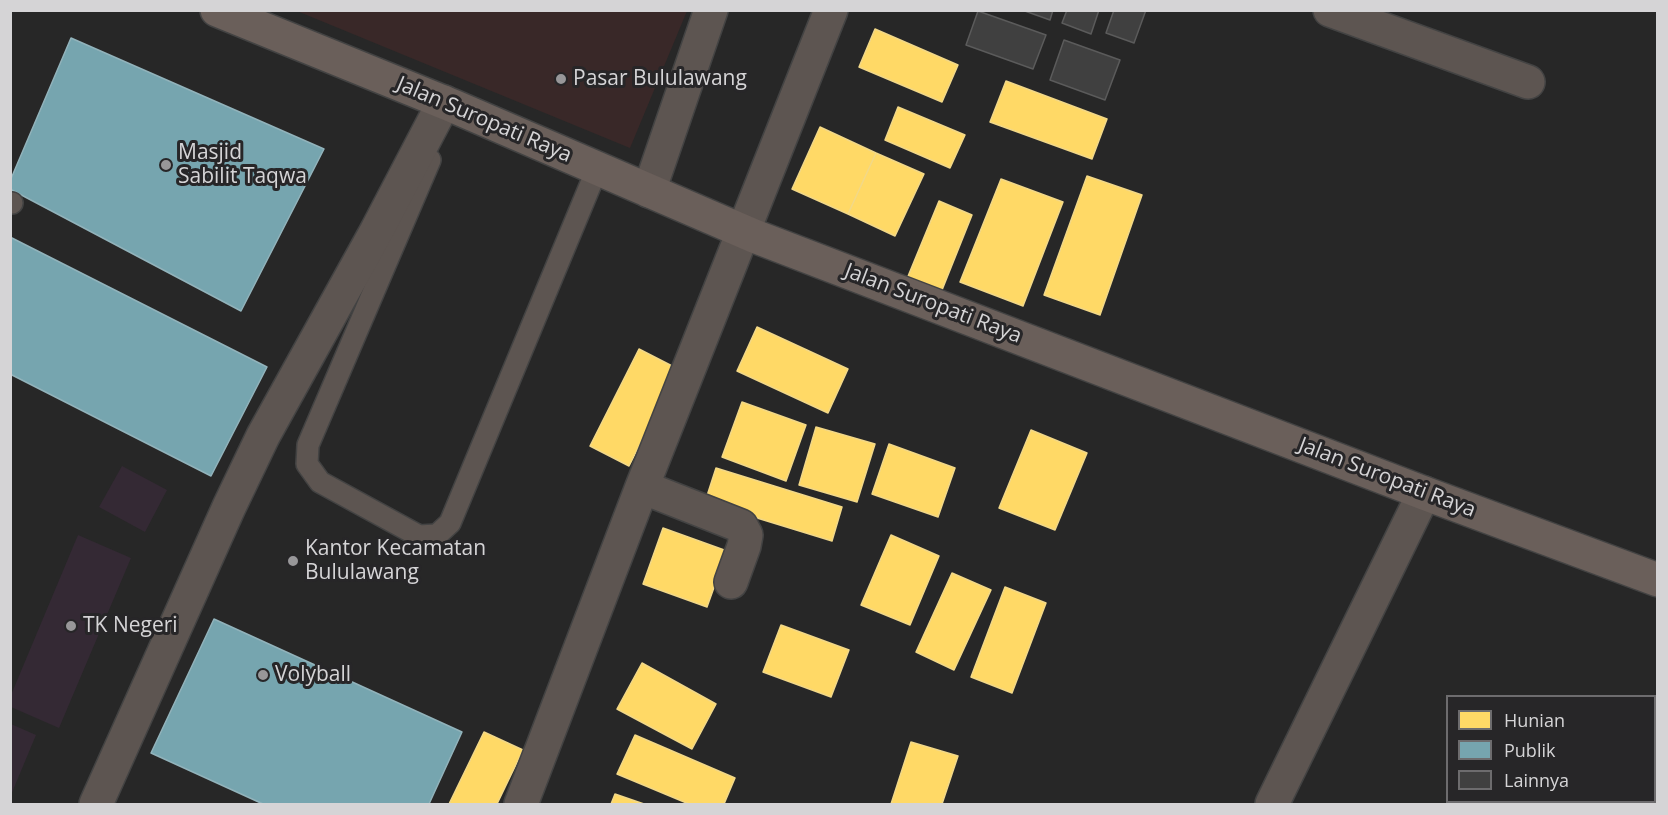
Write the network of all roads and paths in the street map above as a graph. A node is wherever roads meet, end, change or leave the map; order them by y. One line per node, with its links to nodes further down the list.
1 (217, 10): 6 (street, Jalan Suropati Raya)
2 (711, 10): 8 (street)
3 (831, 10): 9 (street)
4 (1330, 10): 5 (street)
5 (1528, 82)
6 (448, 104): 7 (street, Jalan Suropati Raya); 7 (lane); 14 (street)
7 (597, 169): 8 (street, Jalan Suropati Raya)
8 (649, 191): 9 (street, Jalan Suropati Raya)
9 (743, 231): 10 (street); 11 (street, Jalan Suropati Raya)
10 (642, 487): 13 (street); 15 (street)
11 (1424, 493): 12 (street, Jalan Suropati Raya); 16 (street)
12 (1658, 579)
13 (731, 582)
14 (96, 804)
15 (521, 804)
16 (1272, 804)

